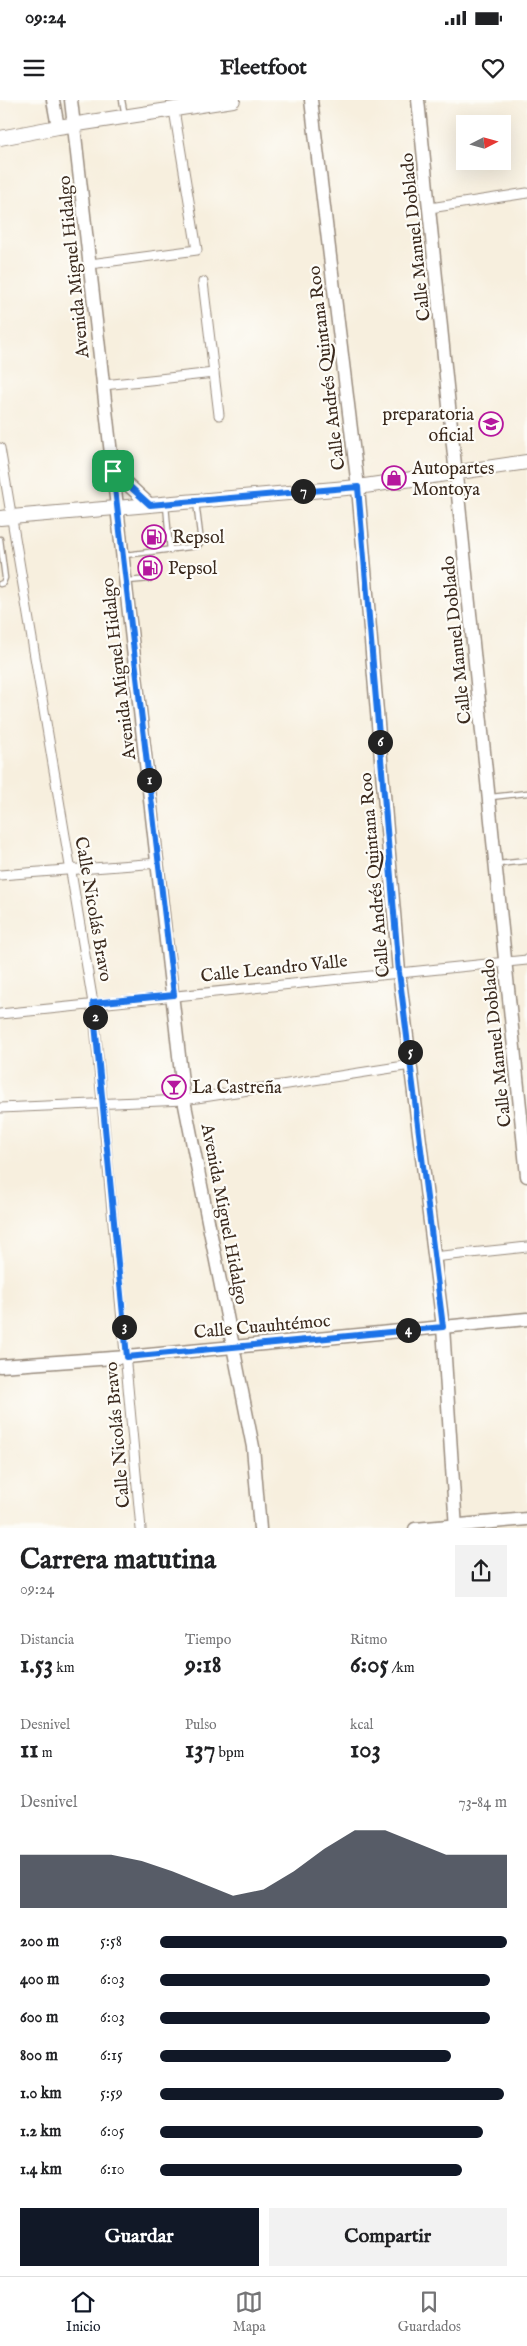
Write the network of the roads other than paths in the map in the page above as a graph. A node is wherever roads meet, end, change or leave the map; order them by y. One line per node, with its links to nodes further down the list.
1 (53, 100): 11 (main road)
2 (71, 100): 10 (main road, Avenida Miguel Hidalgo)
3 (122, 100): 9 (lane)
4 (233, 100): 7 (main road)
5 (311, 100): 24 (main road, Calle Andrés Quintana Roo)
6 (418, 100): 14 (main road, Calle Manuel Doblado)
7 (196, 103): 8 (main road)
8 (174, 110): 9 (main road); 15 (street)
9 (126, 117): 10 (main road)
10 (74, 124): 11 (main road); 15 (main road, Avenida Miguel Hidalgo)
11 (58, 127): 12 (main road)
12 (0, 138)
13 (527, 193): 14 (street)
14 (430, 208): 23 (main road, Calle Manuel Doblado)
15 (90, 264): 18 (main road, Avenida Miguel Hidalgo)
16 (203, 282): 17 (street)
17 (214, 373): 18 (street); 19 (street)
18 (104, 385): 22 (main road, Avenida Miguel Hidalgo)
19 (219, 415)
20 (0, 448): 29 (street, Calle Nicolás Bravo)
21 (527, 462): 23 (main road)
22 (113, 471): 27 (main road); 28 (main road, Avenida Miguel Hidalgo)
23 (457, 471): 24 (main road); 39 (main road, Calle Manuel Doblado)
24 (358, 487): 25 (main road); 47 (main road, Calle Andrés Quintana Roo)
25 (195, 501): 26 (main road); 31 (lane)
26 (166, 503): 27 (main road); 31 (lane)
27 (150, 505): 28 (main road)
28 (117, 509): 29 (main road); 33 (main road, Avenida Miguel Hidalgo)
29 (6, 517): 43 (street, Calle Nicolás Bravo)
30 (0, 540): 37 (lane)
31 (170, 551): 32 (lane)
32 (150, 553): 33 (lane); 34 (lane)
33 (123, 555): 36 (main road, Avenida Miguel Hidalgo)
34 (150, 559)
35 (152, 576): 36 (lane)
36 (126, 581): 41 (main road, Avenida Miguel Hidalgo)
37 (0, 584)
38 (527, 793): 39 (lane)
39 (489, 797): 42 (main road, Calle Manuel Doblado)
40 (527, 861): 42 (lane)
41 (159, 863): 43 (street); 48 (main road, Avenida Miguel Hidalgo)
42 (496, 865): 46 (main road, Calle Manuel Doblado)
43 (70, 868): 44 (street); 49 (street, Calle Nicolás Bravo)
44 (0, 875)
45 (527, 960): 46 (street, Calle Leandro Valle)
46 (506, 962): 47 (street, Calle Leandro Valle); 55 (main road, Calle Manuel Doblado)
47 (399, 972): 48 (street, Calle Leandro Valle); 51 (main road, Calle Andrés Quintana Roo)
48 (174, 995): 49 (street, Calle Leandro Valle); 52 (main road, Avenida Miguel Hidalgo)
49 (93, 1003): 50 (street, Calle Leandro Valle); 53 (street, Calle Nicolás Bravo)
50 (0, 1014)
51 (411, 1065): 52 (street); 57 (main road, Calle Andrés Quintana Roo)
52 (184, 1100): 53 (street); 60 (main road, Avenida Miguel Hidalgo)
53 (104, 1103): 54 (street); 61 (street, Calle Nicolás Bravo)
54 (0, 1108)
55 (527, 1176)
56 (527, 1247): 57 (street)
57 (433, 1257): 59 (main road, Calle Andrés Quintana Roo)
58 (527, 1319): 59 (main road, Calle Cuauhtémoc)
59 (443, 1327): 60 (main road, Calle Cuauhtémoc); 64 (main road, Calle Andrés Quintana Roo)
60 (234, 1347): 61 (main road, Calle Cuauhtémoc); 66 (main road, Avenida Miguel Hidalgo)
61 (127, 1357): 62 (main road, Calle Cuauhtémoc); 65 (street, Calle Nicolás Bravo)
62 (0, 1366)
63 (527, 1519): 64 (main road)
64 (456, 1527): 67 (main road)
65 (141, 1528)
66 (260, 1528)
67 (415, 1528)

